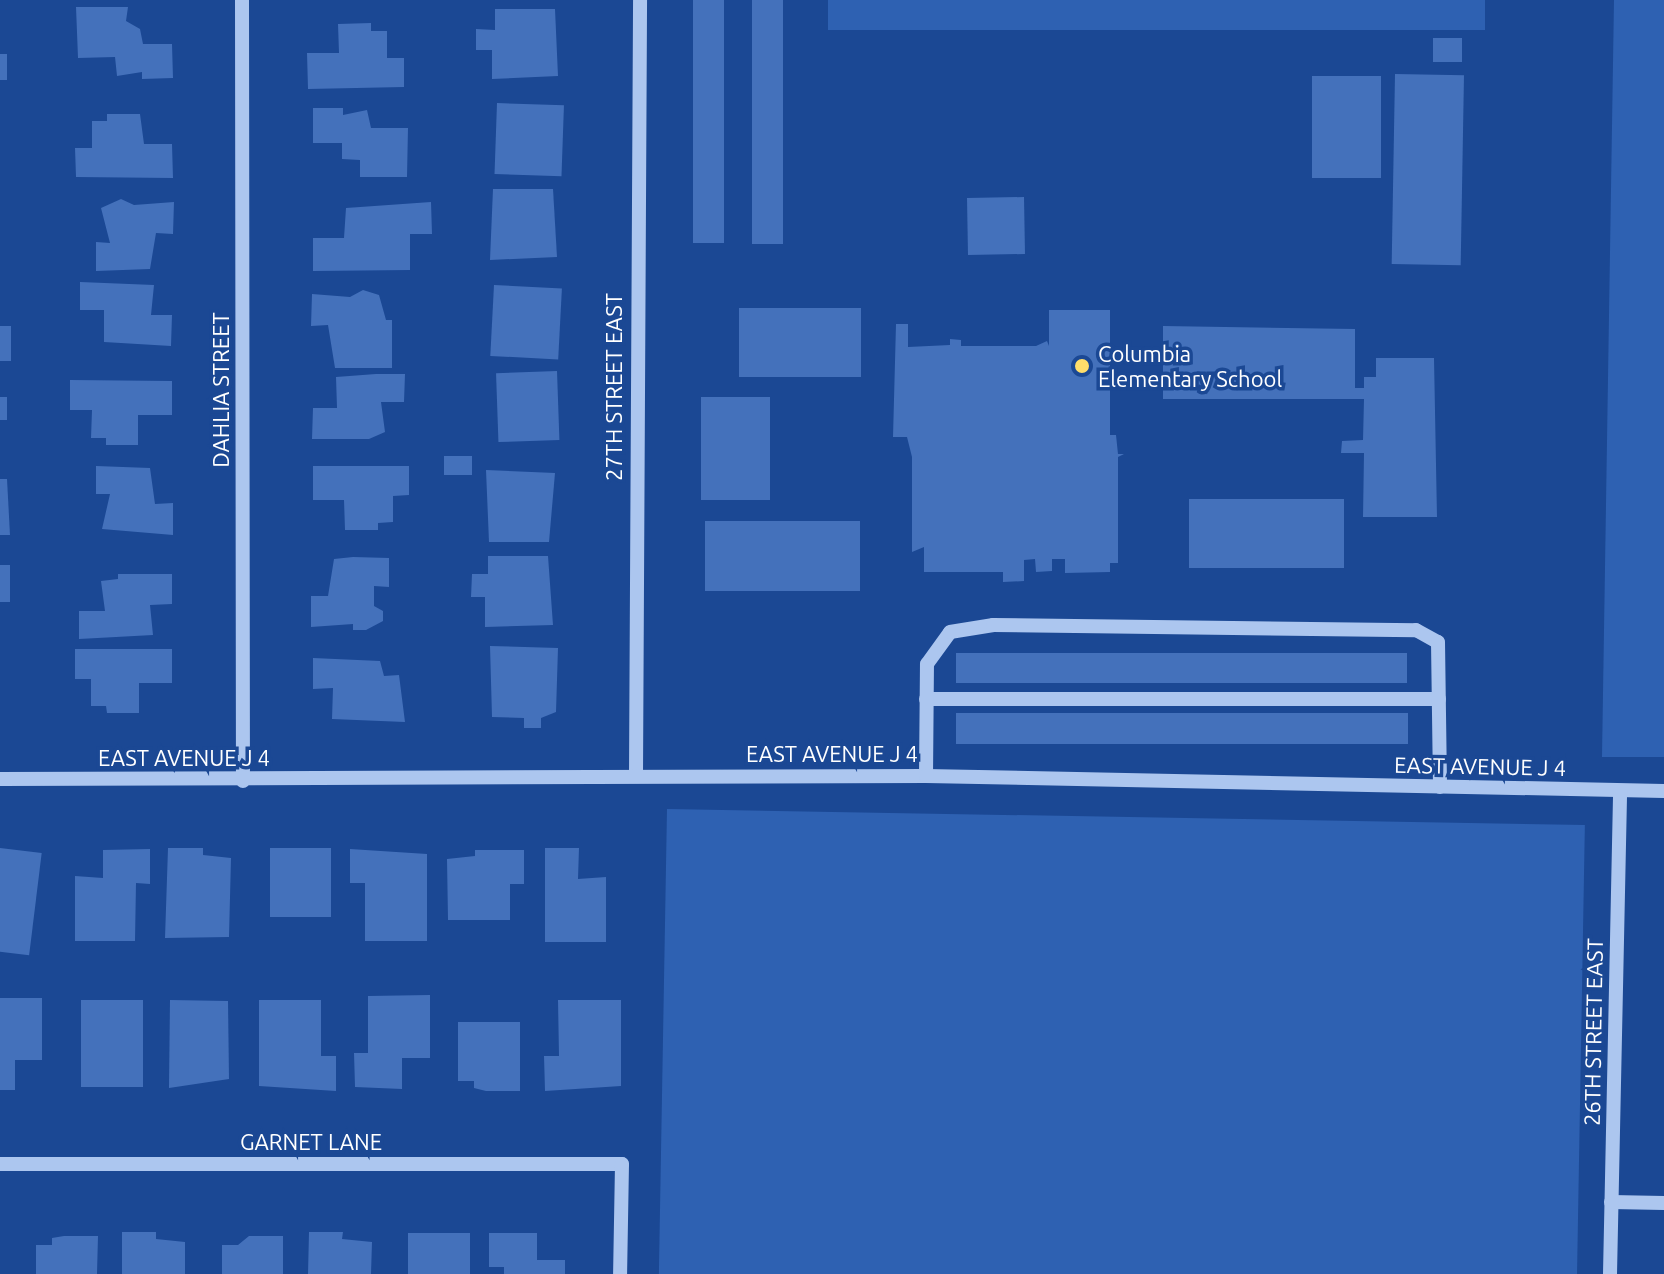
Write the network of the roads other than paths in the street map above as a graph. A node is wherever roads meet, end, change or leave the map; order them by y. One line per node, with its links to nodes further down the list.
1 (242, 0): 8 (street, DAHLIA STREET)
2 (640, 0): 5 (street, 27TH STREET EAST)
3 (926, 699): 4 (street); 4 (street); 6 (street)
4 (1439, 699): 9 (street)
5 (636, 775): 6 (street, EAST AVENUE J 4); 8 (street, EAST AVENUE J 4)
6 (926, 776): 9 (street, EAST AVENUE J 4)
7 (0, 779): 8 (street, EAST AVENUE J 4)
8 (243, 781)
9 (1440, 787): 10 (street, EAST AVENUE J 4)
10 (1620, 791): 11 (street, EAST AVENUE J 4); 13 (street, 26TH STREET EAST)
11 (1664, 791)
12 (0, 1164): 15 (street, GARNET LANE)
13 (1611, 1202): 14 (street); 16 (street, 26TH STREET EAST)
14 (1664, 1203)
15 (620, 1274)
16 (1610, 1274)

